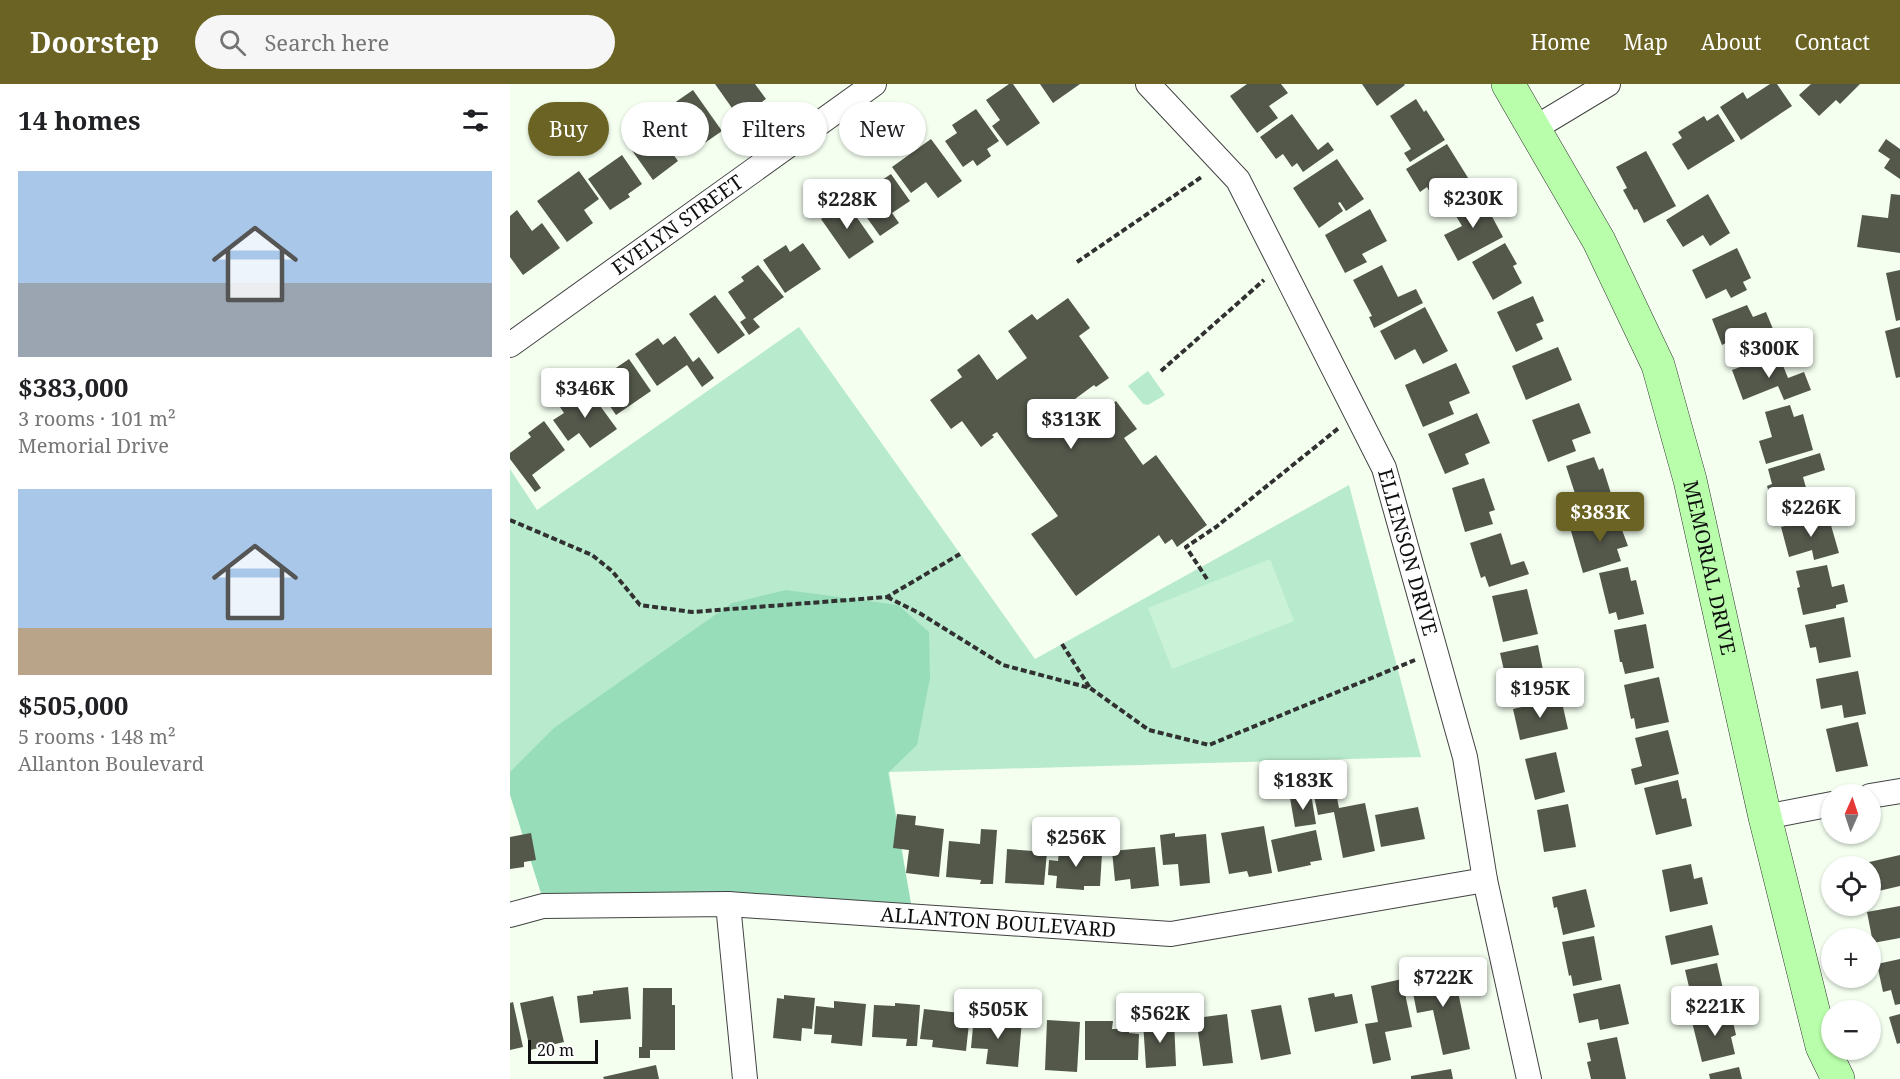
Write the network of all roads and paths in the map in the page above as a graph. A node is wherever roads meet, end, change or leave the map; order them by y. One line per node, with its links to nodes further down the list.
1 (874, 84): 9 (street, EVELYN STREET)
2 (1148, 84): 6 (street, ELLENSON DRIVE)
3 (1508, 84): 5 (main road, MEMORIAL DRIVE)
4 (1608, 84): 5 (street)
5 (1535, 128): 22 (main road, MEMORIAL DRIVE)
6 (1223, 163): 7 (path); 8 (street, ELLENSON DRIVE)
7 (1077, 261)
8 (1281, 265): 10 (path); 11 (street, ELLENSON DRIVE)
9 (510, 345)
10 (1161, 371)
11 (1357, 414): 14 (path); 17 (street, ELLENSON DRIVE)
12 (510, 520): 15 (path)
13 (960, 554): 15 (path)
14 (1207, 579)
15 (887, 597): 18 (path)
16 (1062, 644): 18 (path)
17 (1436, 652): 18 (path); 23 (street, ELLENSON DRIVE)
18 (1090, 688)
19 (1900, 790): 20 (street)
20 (1881, 794)
21 (1821, 806): 22 (street)
22 (1765, 817): 28 (main road, MEMORIAL DRIVE)
23 (1485, 880): 24 (street, ALLANTON BOULEVARD); 27 (street, ELLENSON DRIVE)
24 (728, 904): 25 (street, ALLANTON BOULEVARD); 26 (street)
25 (510, 915)
26 (745, 1079)
27 (1529, 1079)
28 (1838, 1079)

